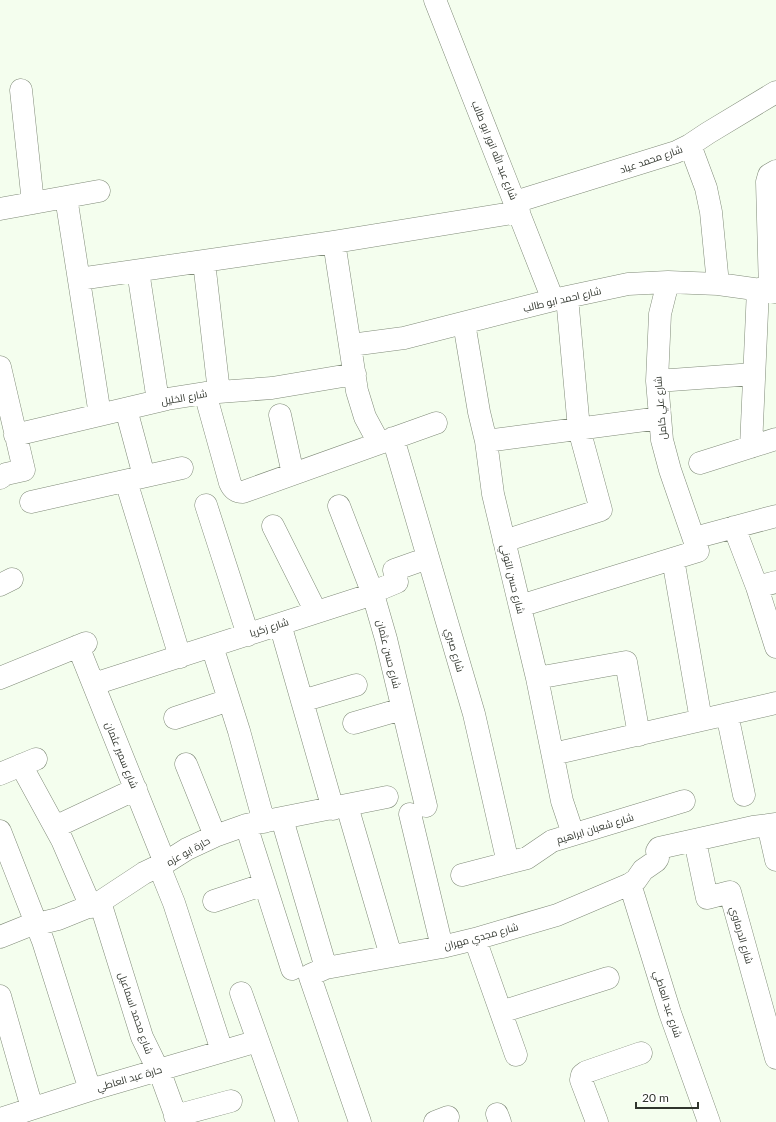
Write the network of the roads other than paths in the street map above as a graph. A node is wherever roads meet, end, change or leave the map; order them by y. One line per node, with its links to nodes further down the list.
1 (435, 0): 9 (street, شارع عبد الله انور ابو طالب)
2 (21, 90): 8 (street)
3 (776, 92): 4 (street, شارع محمد عياد)
4 (690, 145): 9 (street, شارع محمد عياد); 16 (street)
5 (776, 171): 17 (street)
6 (99, 191): 7 (street)
7 (66, 197): 8 (street); 14 (street)
8 (33, 203): 10 (street)
9 (517, 207): 11 (street, شارع محمد عياد); 18 (street, شارع عبد الله انور ابو طالب)
10 (0, 209)
11 (334, 242): 12 (street, شارع محمد عياد); 20 (street, شارع صبري)
12 (204, 262): 13 (street, شارع محمد عياد); 25 (street)
13 (138, 271): 14 (street, شارع محمد عياد); 26 (street)
14 (79, 279): 28 (street)
15 (668, 282): 16 (street, شارع احمد ابو طالب); 18 (street, شارع احمد ابو طالب); 24 (street, شارع علي كامل)
16 (718, 284): 17 (street, شارع احمد ابو طالب)
17 (768, 291): 23 (street)
18 (560, 299): 19 (street, شارع احمد ابو طالب); 32 (street, شارع عبد الله انور ابو طالب)
19 (464, 323): 20 (street, شارع احمد ابو طالب); 36 (street, شارع حسن التوني)
20 (351, 345): 22 (street, شارع صبري)
21 (0, 367): 33 (street)
22 (355, 374): 25 (street, شارع الخليل); 35 (street, شارع صبري)
23 (754, 374): 24 (street); 37 (street)
24 (656, 381): 30 (street, شارع علي كامل)
25 (212, 392): 26 (street, شارع الخليل); 40 (street)
26 (158, 401): 27 (street, شارع الخليل)
27 (126, 409): 28 (street, شارع الخليل); 42 (street)
28 (100, 415): 33 (street, شارع الخليل)
29 (280, 415): 40 (street)
30 (660, 418): 32 (street); 49 (street, شارع علي كامل)
31 (436, 423): 35 (street)
32 (579, 429): 36 (street); 50 (street, شارع عبد الله انور ابو طالب)
33 (16, 435): 41 (street)
34 (776, 439): 37 (street)
35 (386, 441): 40 (street); 51 (street, شارع صبري)
36 (486, 441): 50 (street, شارع حسن التوني)
37 (751, 447): 38 (street)
38 (700, 463)
39 (182, 468): 42 (street)
40 (294, 474)
41 (0, 478)
42 (135, 479): 43 (street); 61 (street)
43 (31, 502)
44 (206, 506): 58 (street)
45 (339, 506): 54 (street, شارع حسن عثمان)
46 (776, 516): 48 (street)
47 (273, 526): 56 (street)
48 (734, 527): 49 (street); 53 (street)
49 (694, 538): 52 (street, شارع علي كامل)
50 (504, 541): 55 (street, شارع حسن التوني)
51 (428, 558): 54 (street, شارع زكريا); 91 (street, شارع صبري)
52 (673, 559): 55 (street); 72 (street)
53 (767, 584): 60 (street)
54 (373, 594): 56 (street, شارع زكريا); 69 (street, شارع حسن عثمان)
55 (520, 606): 63 (street, شارع حسن التوني)
56 (316, 612): 57 (street, شارع زكريا)
57 (280, 624): 58 (street, شارع زكريا); 67 (street)
58 (248, 634): 59 (street, شارع زكريا)
59 (212, 646): 61 (street, شارع زكريا); 66 (street)
60 (776, 646)
61 (180, 657): 64 (street, شارع زكريا)
62 (0, 678): 64 (street, شارع سمير عثمان)
63 (537, 678): 74 (street); 75 (street, شارع حسن التوني)
64 (94, 684): 78 (street, شارع سمير عثمان)
65 (356, 685): 67 (street)
66 (229, 700): 71 (street); 83 (street)
67 (302, 701): 82 (street)
68 (776, 703): 70 (street)
69 (402, 709): 73 (street); 101 (street, شارع حسن عثمان)
70 (727, 714): 72 (street); 79 (street)
71 (175, 718)
72 (701, 720): 74 (street)
73 (354, 723)
74 (639, 735): 75 (street)
75 (553, 754): 87 (street, شارع حسن التوني)
76 (186, 764): 88 (street)
77 (0, 774): 85 (street, شارع محمد اسماعيل)
78 (136, 789): 85 (street); 92 (street, شارع سمير عثمان)
79 (744, 795)
80 (387, 797): 82 (street, حارة ابو عزه)
81 (684, 801): 87 (street, شارع شعبان ابراهيم)
82 (340, 807): 83 (street, حارة ابو عزه); 102 (street)
83 (264, 822): 88 (street, حارة ابو عزه); 94 (street); 103 (street)
84 (772, 824): 89 (street); 90 (street)
85 (55, 827): 97 (street, شارع محمد اسماعيل)
86 (0, 831): 98 (street)
87 (573, 834): 91 (street, شارع شعبان ابراهيم)
88 (215, 836): 92 (street, حارة ابو عزه)
89 (695, 841): 95 (street); 113 (street, شارع الدرماوي)
90 (776, 860)
91 (508, 863): 93 (street, شارع شعبان ابراهيم)
92 (162, 865): 97 (street, حارة ابو عزه); 110 (street, شارع سمير عثمان)
93 (462, 875)
94 (265, 884): 96 (street); 104 (street)
95 (630, 884): 100 (street, شارع مجدي مهران); 123 (street, شارع عبد العاطي)
96 (214, 901)
97 (95, 904): 98 (street, حارة ابو عزه); 114 (street, شارع محمد اسماعيل)
98 (36, 925): 99 (street, حارة ابو عزه); 115 (street)
99 (0, 937)
100 (475, 938): 101 (street, شارع مجدي مهران); 108 (street)
101 (442, 947): 102 (street, شارع مجدي مهران)
102 (391, 956): 103 (street, شارع مجدي مهران)
103 (326, 968): 121 (street)
104 (292, 969)
105 (608, 978): 108 (street)
106 (241, 993): 109 (street)
107 (0, 996): 117 (street)
108 (501, 1012): 112 (street)
109 (258, 1041): 110 (street, حارة عبد العاطي); 120 (street)
110 (222, 1051): 114 (street, حارة عبد العاطي)
111 (640, 1054): 122 (street)
112 (516, 1055)
113 (776, 1058)
114 (158, 1070): 115 (street, حارة عبد العاطي); 119 (street, شارع محمد اسماعيل)
115 (90, 1090): 117 (street, حارة عبد العاطي)
116 (231, 1101): 119 (street)
117 (32, 1108): 118 (street, حارة عبد العاطي)
118 (0, 1119)
119 (176, 1119)
120 (287, 1122)
121 (360, 1122)
122 (597, 1122)
123 (709, 1122)

